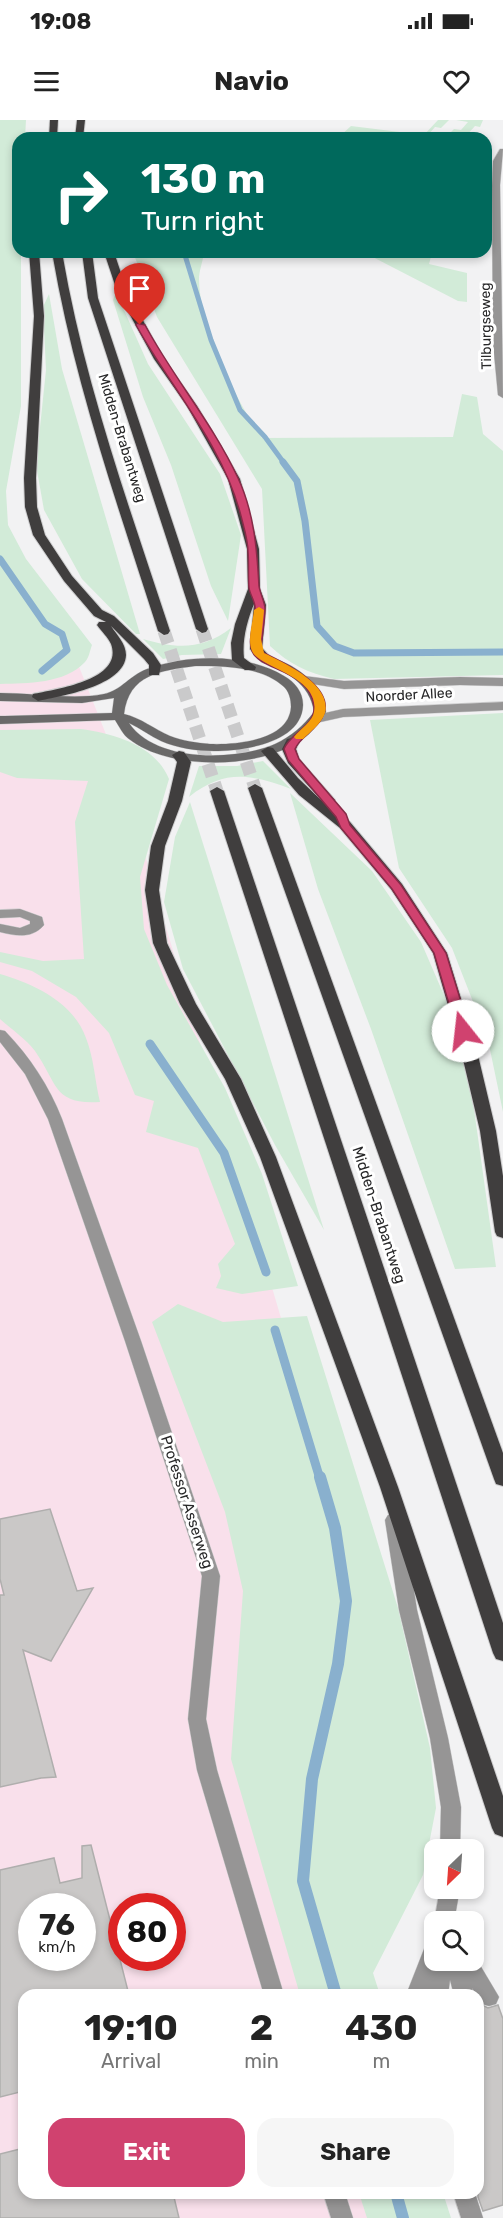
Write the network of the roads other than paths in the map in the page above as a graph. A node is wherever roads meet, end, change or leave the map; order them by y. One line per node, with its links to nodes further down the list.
1 (503, 151): 6 (street, Tilburgseweg)
2 (34, 258): 8 (highway)
3 (58, 258): 10 (highway, Midden-Brabantweg)
4 (88, 258): 9 (highway, Midden-Brabantweg)
5 (111, 258): 7 (highway)
6 (503, 395)
7 (254, 589): 11 (highway); 12 (highway)
8 (98, 613): 13 (highway); 21 (highway)
9 (202, 629)
10 (165, 631)
11 (266, 659): 14 (main road)
12 (250, 667): 13 (main road); 17 (main road)
13 (154, 672): 18 (main road)
14 (304, 680): 16 (street, Noorder Allee); 19 (main road)
15 (503, 682): 16 (street, Noorder Allee)
16 (471, 683): 19 (street, Noorder Allee)
17 (292, 688): 19 (main road); 27 (main road)
18 (125, 690): 21 (main road); 23 (main road)
19 (314, 691): 24 (main road)
20 (0, 697): 21 (main road)
21 (38, 697)
22 (503, 706): 24 (street, Noorder Allee)
23 (118, 717): 25 (main road); 26 (main road); 27 (main road)
24 (316, 719): 28 (main road)
25 (0, 723): 26 (main road)
26 (126, 731): 30 (main road)
27 (272, 736): 29 (main road)
28 (292, 742): 29 (main road); 33 (highway)
29 (268, 751): 30 (main road); 33 (highway)
30 (179, 755): 39 (highway)
31 (255, 788): 38 (highway, Midden-Brabantweg)
32 (217, 790): 40 (highway, Midden-Brabantweg)
33 (345, 825): 37 (highway)
34 (0, 914): 35 (street)
35 (0, 928)
36 (0, 1034): 47 (street, Professor Asserweg)
37 (503, 1232)
38 (503, 1479)
39 (389, 1487): 41 (highway); 42 (street)
40 (503, 1653)
41 (503, 1828)
42 (450, 1839)
43 (425, 1971): 48 (street)
44 (440, 1971): 49 (street)
45 (457, 1971): 50 (street)
46 (473, 1971): 51 (street)
47 (272, 1989)
48 (418, 1989)
49 (439, 1989)
50 (462, 1989)
51 (489, 1997)
52 (336, 2199): 54 (street)
53 (466, 2199): 55 (street)
54 (342, 2218)
55 (472, 2218)

